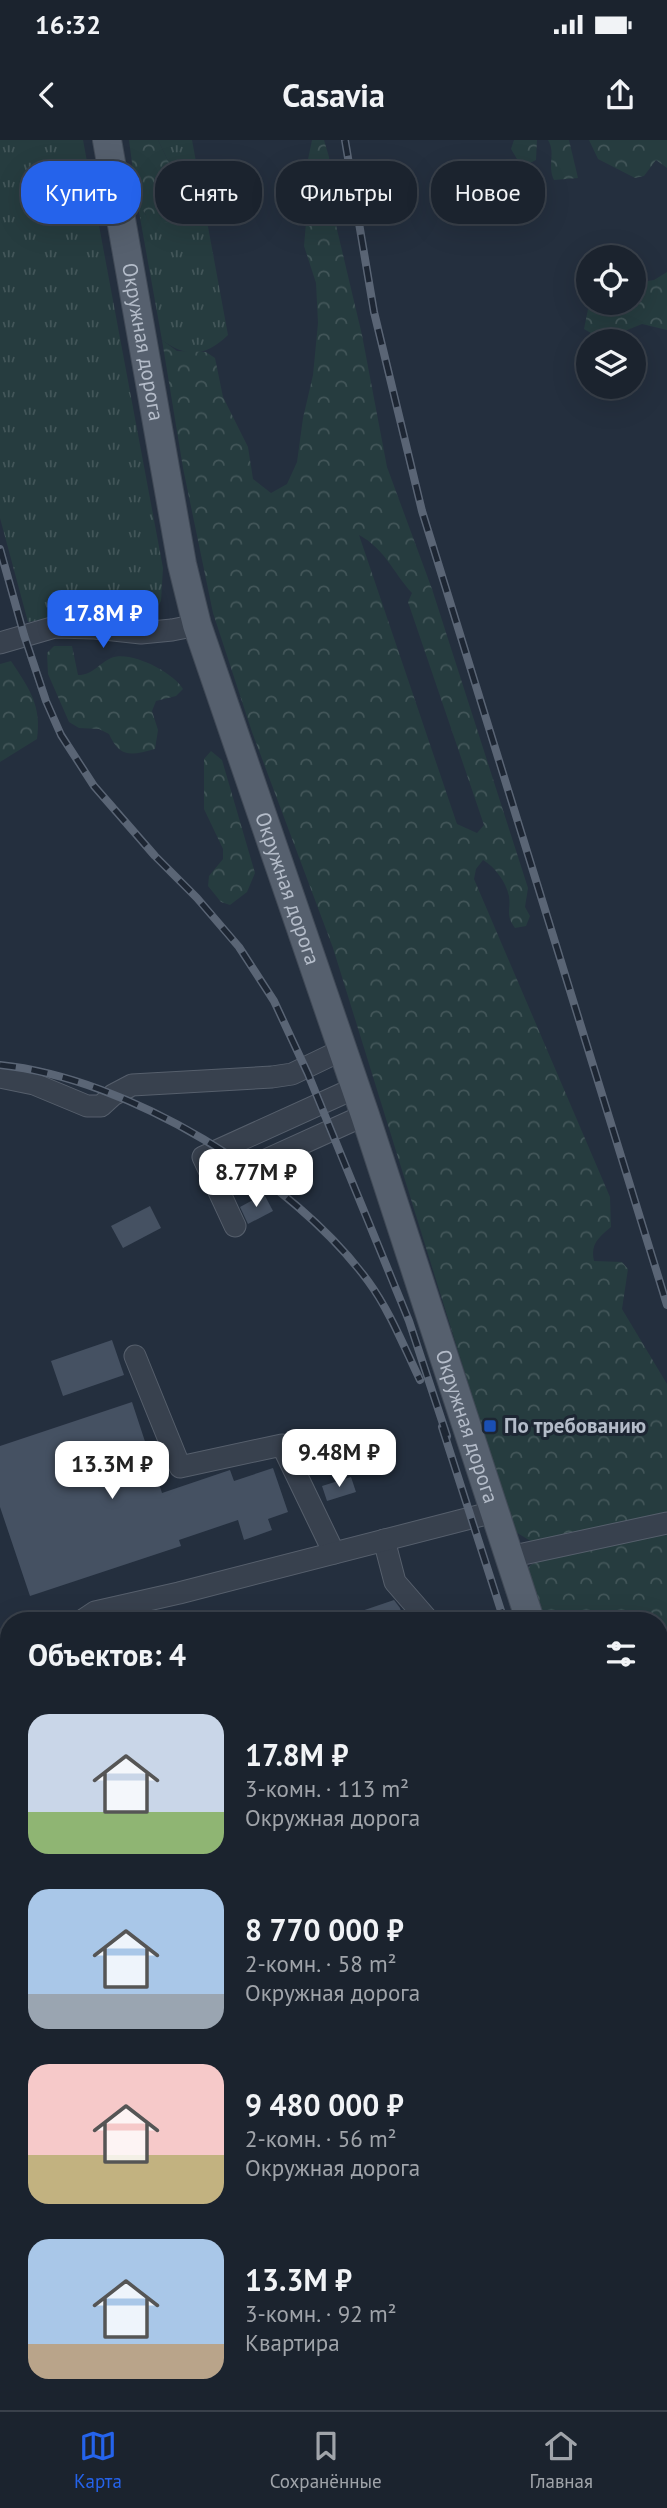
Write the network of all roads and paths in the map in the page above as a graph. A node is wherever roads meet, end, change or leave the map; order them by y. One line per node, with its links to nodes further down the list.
1 (107, 140): 2 (main road, Окружная дорога)
2 (197, 625): 3 (street); 4 (main road, Окружная дорога)
3 (0, 643)
4 (342, 1050): 5 (street); 6 (main road, Окружная дорога)
5 (0, 1077)
6 (355, 1088): 7 (main road, Окружная дорога); 8 (street)
7 (365, 1115): 8 (street); 11 (main road, Окружная дорога)
8 (215, 1183): 9 (street)
9 (235, 1226)
10 (135, 1356): 14 (street)
11 (494, 1512): 13 (street); 15 (main road, Окружная дорога)
12 (667, 1523): 15 (street)
13 (384, 1540): 14 (street); 17 (street)
14 (334, 1553): 16 (street)
15 (509, 1557): 18 (main road, Окружная дорога)
16 (95, 1612)
17 (421, 1612)
18 (527, 1612)

